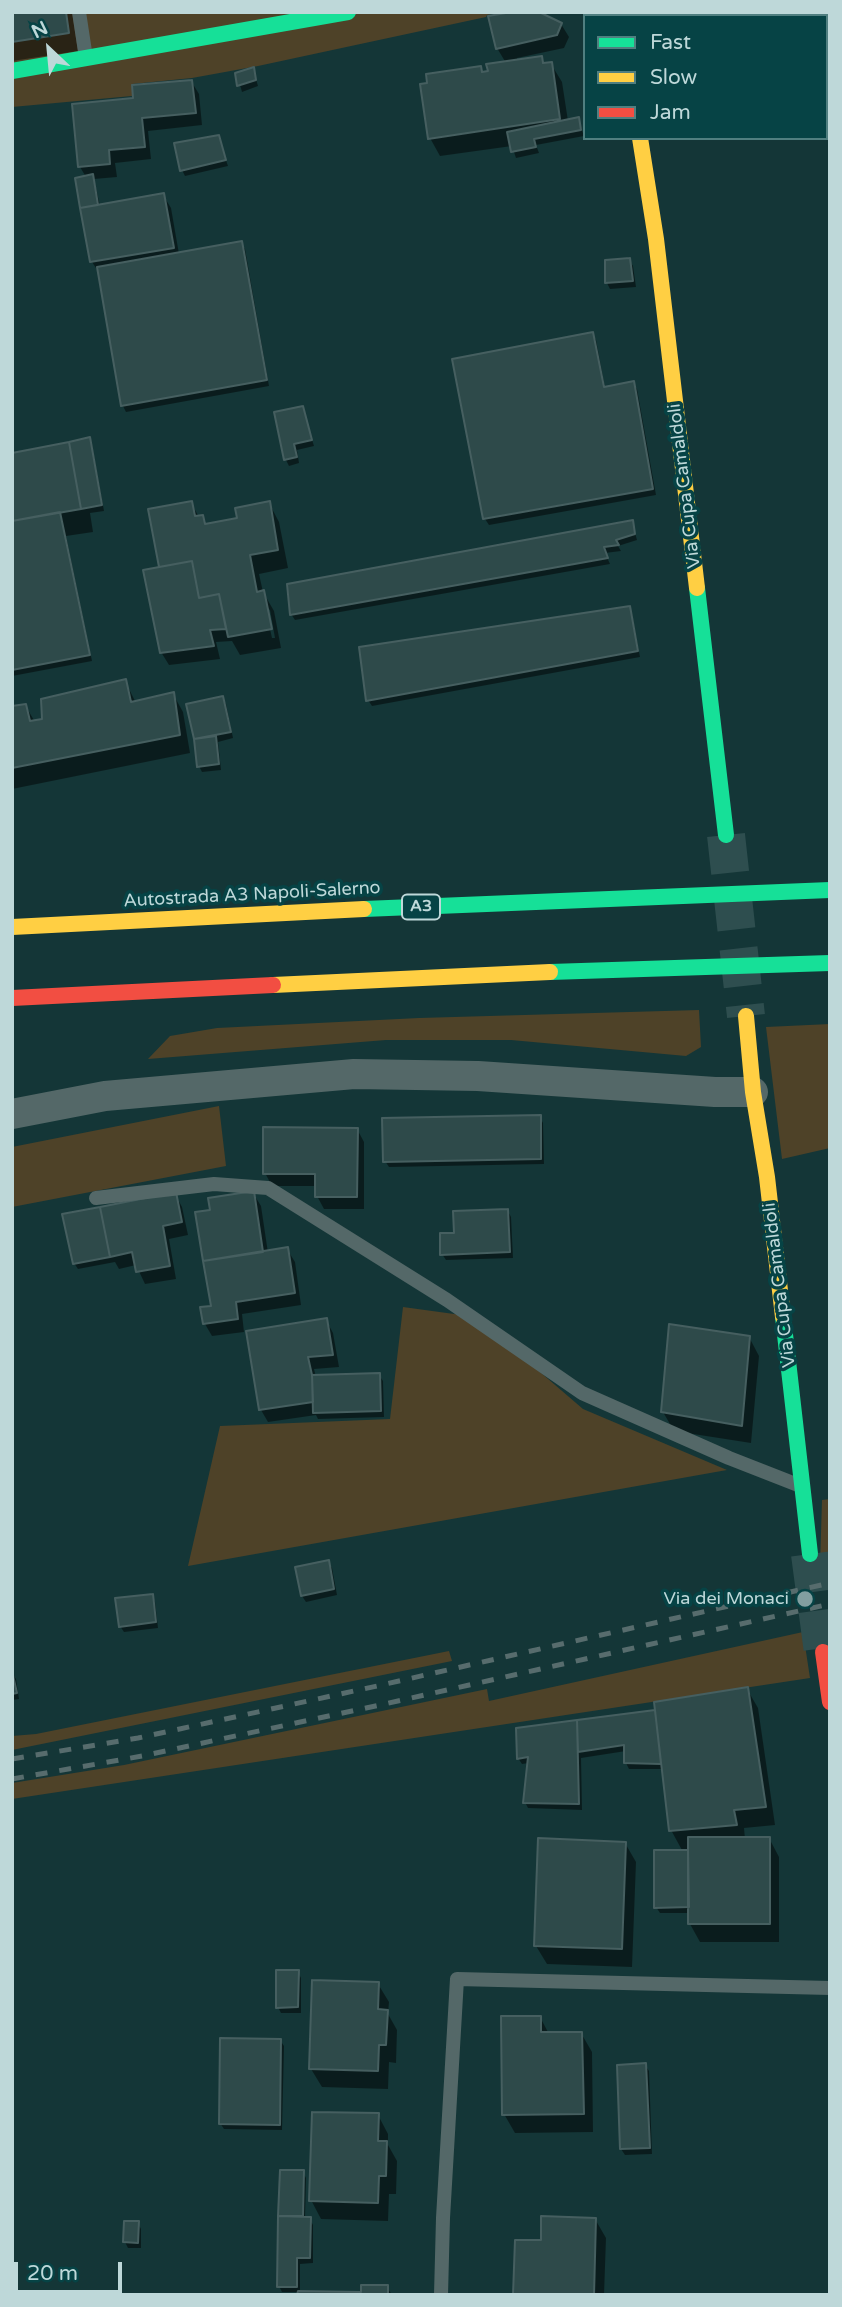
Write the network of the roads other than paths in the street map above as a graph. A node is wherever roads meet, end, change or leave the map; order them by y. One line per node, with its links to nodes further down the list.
1 (79, 12): 3 (lane)
2 (348, 12): 3 (main road)
3 (87, 59): 4 (main road)
4 (12, 71)
5 (640, 140): 6 (main road, Via Cupa Camaldoli)
6 (726, 835)
7 (830, 890): 8 (main road, Autostrada A3 Napoli-Salerno / A3)
8 (12, 927)
9 (830, 963): 10 (main road)
10 (12, 998)
11 (746, 1016): 12 (main road, Via Cupa Camaldoli)
12 (753, 1092): 13 (street); 15 (main road, Via Cupa Camaldoli)
13 (12, 1114)
14 (96, 1198): 15 (lane)
15 (803, 1487): 16 (main road, Via Cupa Camaldoli)
16 (810, 1554)
17 (822, 1652): 18 (main road)
18 (830, 1702)
19 (830, 1988): 20 (lane)
20 (441, 2295)

